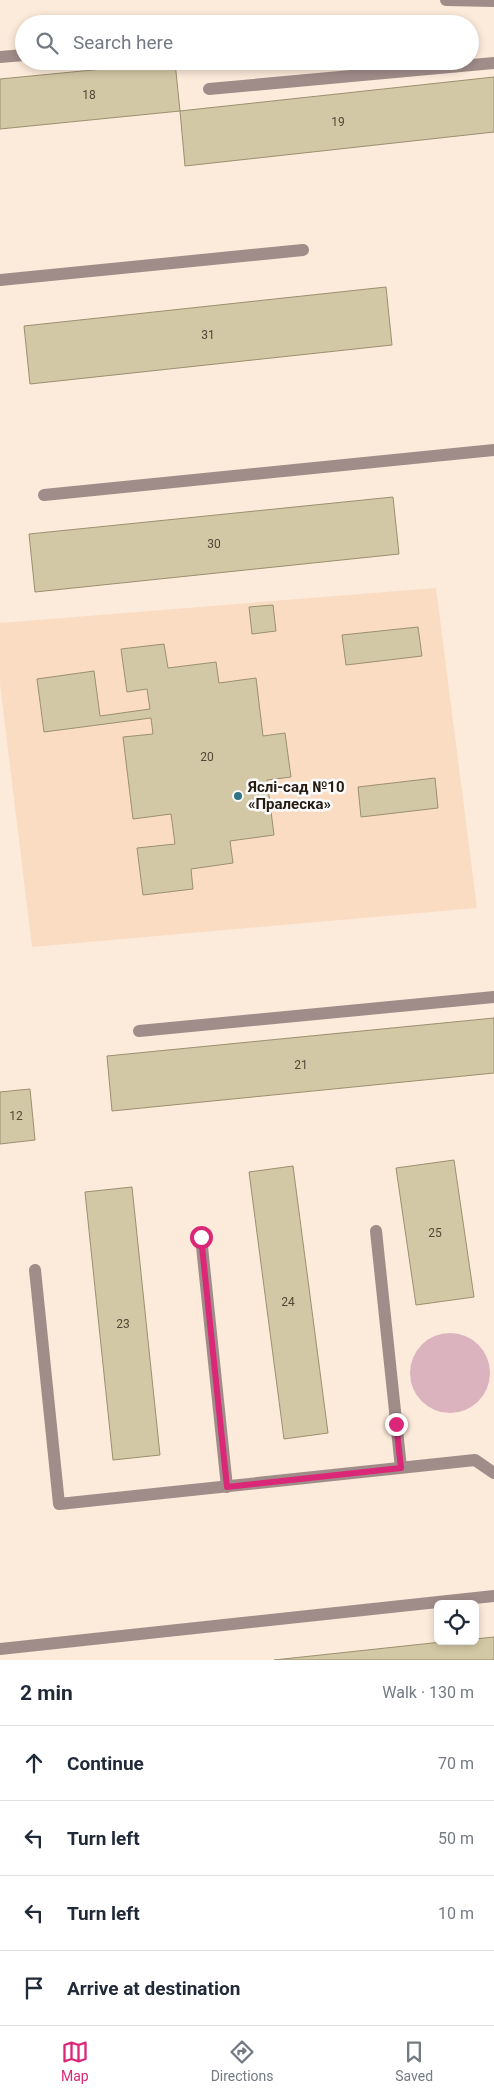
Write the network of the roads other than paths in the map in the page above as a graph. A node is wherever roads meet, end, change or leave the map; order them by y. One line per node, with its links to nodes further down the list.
1 (446, 0): 2 (street)
2 (494, 1)
3 (15, 56): 4 (street)
4 (0, 58)
5 (494, 63): 6 (street)
6 (479, 64)
7 (417, 70): 8 (street)
8 (209, 89)
9 (303, 250): 10 (street)
10 (0, 280)
11 (494, 450): 12 (street)
12 (44, 496)
13 (494, 997): 14 (street)
14 (139, 1031)
15 (376, 1231): 18 (street)
16 (201, 1237): 20 (street)
17 (35, 1270): 20 (street)
18 (401, 1468): 19 (street); 20 (street)
19 (494, 1473)
20 (227, 1487)
21 (494, 1596): 22 (street)
22 (0, 1649)

